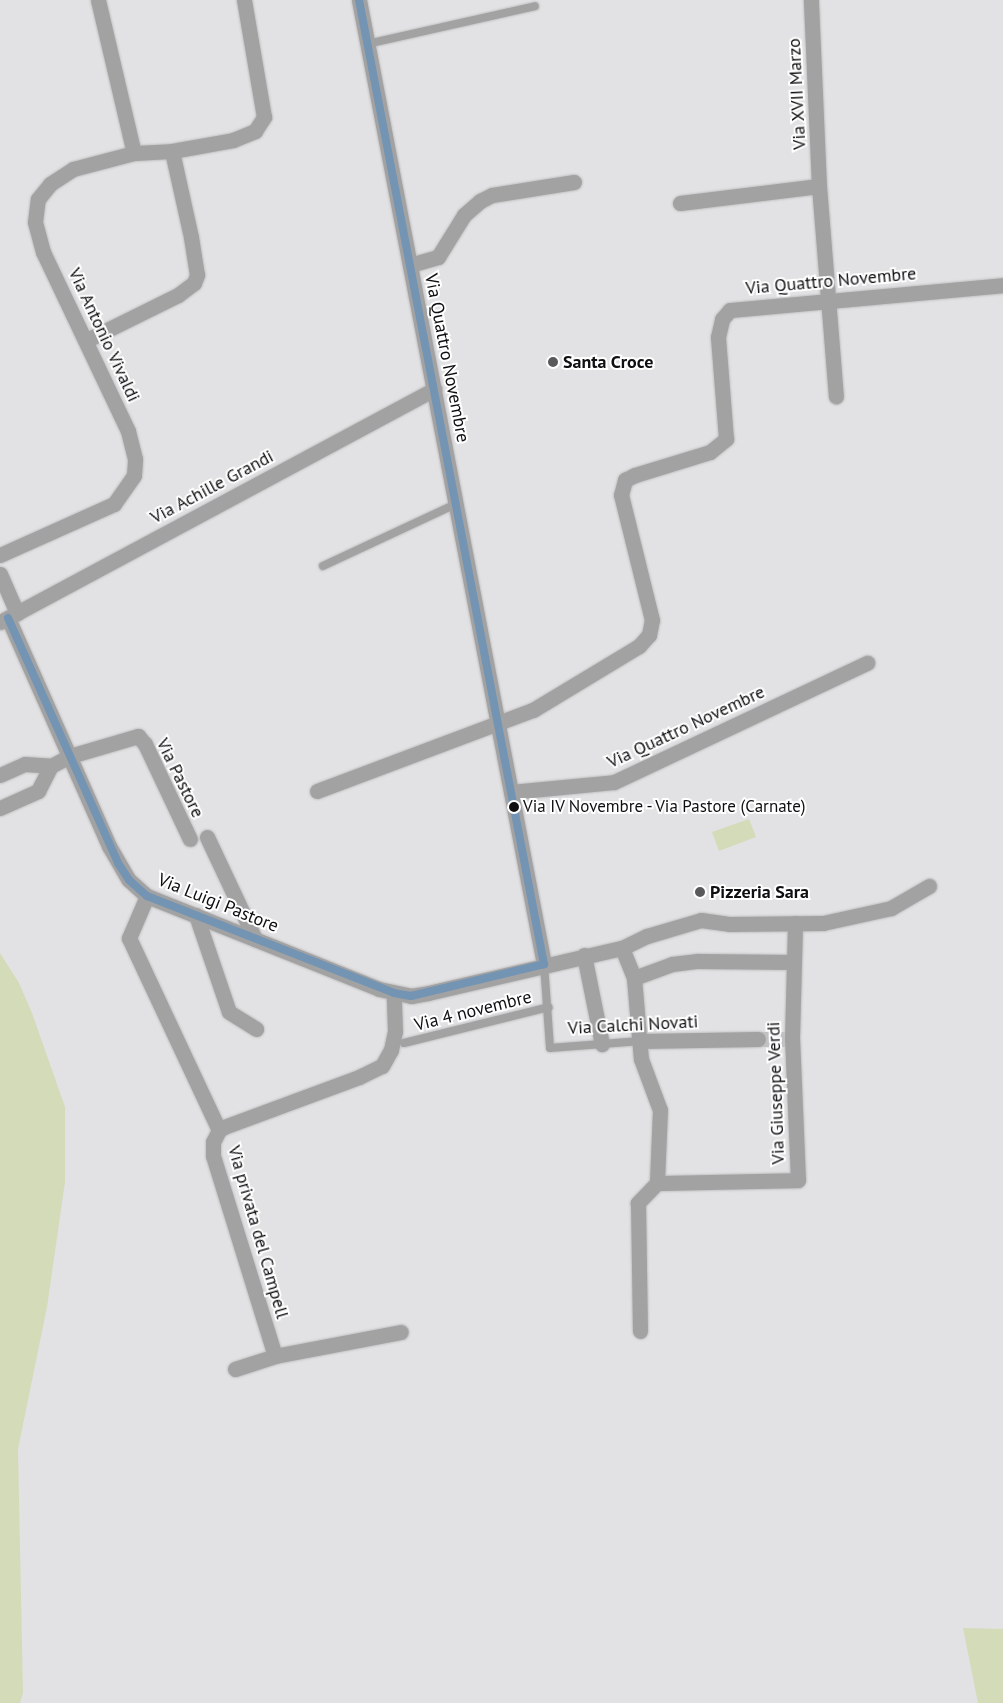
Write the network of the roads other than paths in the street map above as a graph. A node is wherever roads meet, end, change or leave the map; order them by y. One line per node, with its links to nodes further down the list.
1 (98, 0): 8 (street)
2 (244, 0): 7 (street, Via Antonio Vivaldi)
3 (359, 0): 6 (street, Via Quattro Novembre)
4 (811, 0): 10 (street, Via XVII Marzo)
5 (535, 6): 6 (lane)
6 (367, 44): 12 (street, Via Quattro Novembre)
7 (172, 151): 8 (street, Via Antonio Vivaldi); 15 (street)
8 (134, 152): 15 (street, Via Antonio Vivaldi)
9 (574, 182): 12 (street)
10 (820, 186): 11 (street); 14 (street, Via XVII Marzo)
11 (680, 203)
12 (410, 265): 16 (street, Via Quattro Novembre)
13 (1003, 285): 14 (street, Via Quattro Novembre)
14 (828, 300): 17 (street, Via XVII Marzo); 24 (street, Via Quattro Novembre)
15 (87, 340): 19 (street, Via Antonio Vivaldi)
16 (434, 389): 18 (street, Via Quattro Novembre); 22 (street, Via Achille Grandi)
17 (836, 396)
18 (456, 504): 20 (lane); 24 (street, Via Quattro Novembre)
19 (0, 555)
20 (323, 566)
21 (0, 574): 22 (street, Via Luigi Pastore)
22 (8, 618): 25 (street, Via Luigi Pastore)
23 (867, 663): 29 (street, Via Quattro Novembre)
24 (498, 722): 28 (street, Via Quattro Novembre); 29 (street, Via Quattro Novembre)
25 (70, 756): 26 (street, Via Pastore); 32 (street, Via Pastore); 34 (street, Via Luigi Pastore)
26 (50, 766): 27 (street); 30 (street)
27 (0, 775)
28 (316, 791)
29 (511, 792): 41 (street, Via Quattro Novembre)
30 (0, 808)
31 (207, 837): 37 (street)
32 (190, 839)
33 (929, 886): 36 (street)
34 (147, 896): 35 (street, Via Luigi Pastore); 50 (street)
35 (196, 915): 37 (street, Via Luigi Pastore); 45 (street)
36 (795, 922): 38 (street); 40 (street, Via Giuseppe Verdi)
37 (255, 939): 43 (street, Via Luigi Pastore)
38 (622, 948): 39 (street); 42 (street)
39 (584, 955): 41 (street); 49 (street)
40 (793, 962): 42 (street); 51 (street, Via Giuseppe Verdi)
41 (544, 964): 43 (street, Via Luigi Pastore); 44 (lane, Via Quattro Novembre)
42 (634, 978): 47 (street)
43 (394, 993): 50 (street, Via privata del Campell)
44 (549, 1007): 48 (lane, Via 4 novembre); 49 (lane, Via Calchi Novati)
45 (256, 1029)
46 (758, 1039): 47 (street, Via Calchi Novati)
47 (642, 1041): 49 (lane, Via Calchi Novati); 51 (street)
48 (404, 1043)
49 (602, 1044)
50 (218, 1130): 54 (street, Via privata del Campell)
51 (657, 1183): 52 (street)
52 (640, 1330)
53 (400, 1332): 54 (street)
54 (275, 1356): 55 (street)
55 (236, 1369)

